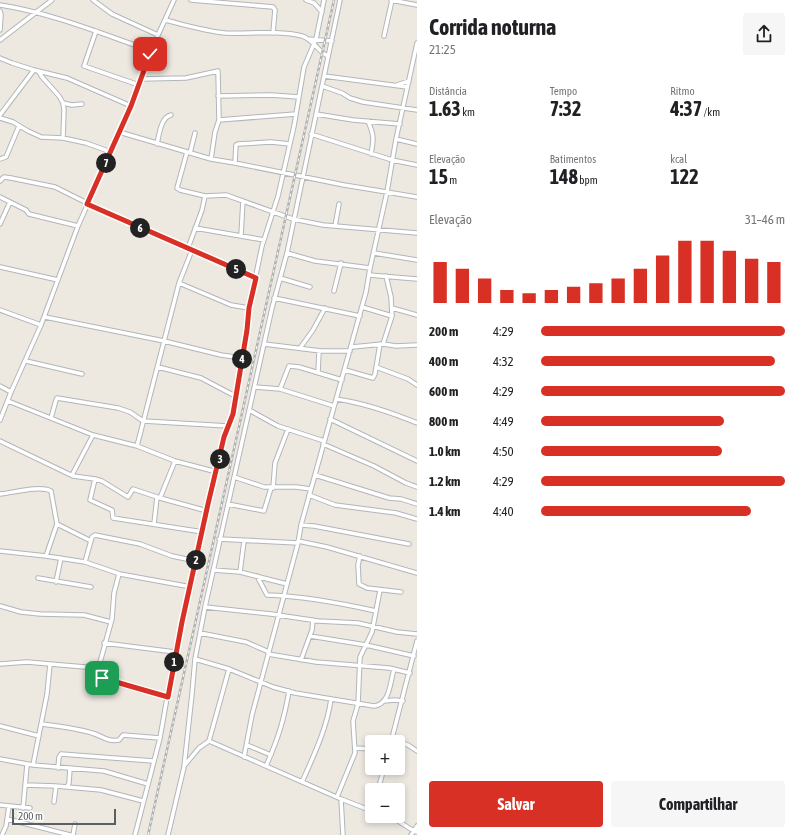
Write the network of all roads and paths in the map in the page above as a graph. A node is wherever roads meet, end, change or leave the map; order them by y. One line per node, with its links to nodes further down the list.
1 (52, 0): 14 (street)
2 (93, 0): 19 (street)
3 (174, 0): 15 (street)
4 (191, 0): 18 (street)
5 (306, 0): 9 (street)
6 (324, 0): 9 (street); 13 (street)
7 (340, 0): 24 (street)
8 (392, 0): 11 (street); 20 (street)
9 (314, 4): 13 (street)
10 (0, 5): 14 (street)
11 (417, 5)
12 (0, 10): 16 (street)
13 (322, 12): 22 (street)
14 (36, 13): 17 (street); 23 (street)
15 (165, 20): 18 (street); 19 (street)
16 (0, 30)
17 (96, 32): 27 (street); 36 (street)
18 (273, 33): 21 (street)
19 (158, 35): 27 (street)
20 (384, 36)
21 (308, 39): 22 (street); 26 (street)
22 (316, 39): 24 (street); 26 (street)
23 (0, 40)
24 (332, 41): 28 (street)
25 (417, 43): 29 (street)
26 (314, 45): 28 (street); 41 (street)
27 (152, 51): 34 (street)
28 (328, 56): 33 (street)
29 (416, 56): 35 (street)
30 (0, 58): 31 (street)
31 (34, 70): 32 (street); 50 (street)
32 (39, 72): 42 (street); 44 (street)
33 (324, 76): 37 (street); 38 (street)
34 (141, 79): 36 (street); 40 (street)
35 (409, 81): 38 (street); 39 (street)
36 (139, 86): 44 (street)
37 (322, 86): 45 (street); 48 (street)
38 (395, 86): 39 (street)
39 (407, 87): 45 (street)
40 (218, 96): 41 (street); 51 (street)
41 (299, 97): 47 (street)
42 (63, 103): 43 (street); 58 (street)
43 (82, 104)
44 (131, 106): 55 (street)
45 (403, 108): 46 (street); 53 (street)
46 (417, 110)
47 (296, 114): 51 (street); 61 (street)
48 (316, 114): 52 (street); 57 (street)
49 (171, 115): 60 (street)
50 (0, 116): 54 (street)
51 (219, 120): 67 (street)
52 (368, 121): 53 (street); 65 (street)
53 (400, 124): 59 (street)
54 (20, 126): 58 (street); 66 (street)
55 (119, 132): 60 (street); 63 (street)
56 (195, 133): 64 (street)
57 (311, 134): 65 (street); 72 (street)
58 (63, 138): 63 (street)
59 (396, 139): 62 (street); 68 (street)
60 (157, 144): 64 (street)
61 (290, 144): 69 (street); 71 (street)
62 (417, 144)
63 (111, 152): 80 (street)
64 (188, 153): 67 (street); 75 (street)
65 (371, 154): 68 (street)
66 (0, 159)
67 (211, 159): 69 (street)
68 (392, 160): 70 (street); 74 (street)
69 (235, 163): 71 (street)
70 (417, 165)
71 (283, 172): 72 (street); 82 (street)
72 (302, 176): 74 (street); 83 (street)
73 (0, 181): 80 (street)
74 (387, 192): 77 (street); 88 (street)
75 (205, 196): 78 (street); 87 (street)
76 (0, 197): 79 (street)
77 (417, 197)
78 (243, 201): 82 (street); 90 (street)
79 (10, 202): 84 (street); 85 (street)
80 (87, 204): 85 (street); 92 (street)
81 (339, 204): 86 (street)
82 (274, 212): 83 (street); 91 (street)
83 (293, 219): 86 (street); 94 (street)
84 (0, 224)
85 (78, 226): 105 (street)
86 (335, 226): 88 (street)
87 (195, 228): 90 (street); 92 (street)
88 (379, 230): 89 (street); 95 (street)
89 (417, 233)
90 (240, 235): 91 (street)
91 (264, 240): 102 (street)
92 (188, 248): 93 (street)
93 (192, 250): 102 (street); 106 (street)
94 (287, 253): 97 (street); 103 (street)
95 (374, 253): 96 (street); 99 (street)
96 (417, 260)
97 (341, 263): 99 (street); 108 (street)
98 (0, 267): 105 (street)
99 (370, 268): 100 (street)
100 (370, 275): 101 (street); 110 (street)
101 (386, 276): 104 (street); 113 (street)
102 (256, 278): 111 (street)
103 (280, 278): 107 (street); 109 (street)
104 (417, 279)
105 (58, 280): 118 (street)
106 (179, 283): 111 (street); 120 (street)
107 (310, 287)
108 (334, 291)
109 (274, 298): 112 (street); 121 (street)
110 (362, 307): 116 (street); 117 (street)
111 (249, 308): 127 (street)
112 (325, 308): 116 (street); 124 (street)
113 (392, 308): 115 (street); 117 (street)
114 (0, 310): 119 (street)
115 (417, 315)
116 (360, 316): 125 (street)
117 (392, 316): 122 (street)
118 (44, 317): 119 (street); 120 (street)
119 (41, 325): 128 (street)
120 (164, 342): 127 (street); 129 (street)
121 (264, 344): 124 (street); 137 (street)
122 (382, 344): 123 (street); 125 (street); 130 (street)
123 (417, 345)
124 (300, 348): 126 (street)
125 (351, 349): 126 (street); 131 (street)
126 (320, 351): 132 (street)
127 (242, 358): 140 (street)
128 (26, 361): 133 (street); 139 (street)
129 (158, 366): 140 (street); 148 (street)
130 (376, 367): 131 (street); 135 (street)
131 (345, 370): 134 (street)
132 (318, 373): 134 (street); 138 (street)
133 (82, 374)
134 (342, 380): 141 (street)
135 (417, 385)
136 (0, 386): 139 (street)
137 (255, 387): 138 (street); 144 (street)
138 (280, 389): 143 (street)
139 (11, 392): 142 (street)
140 (237, 397): 150 (street)
141 (336, 399): 143 (street); 149 (street)
142 (8, 401): 145 (street); 147 (street)
143 (334, 406): 146 (street)
144 (250, 410): 151 (street); 161 (street)
145 (51, 418): 148 (street); 152 (street)
146 (330, 419): 154 (street); 157 (street)
147 (0, 420)
148 (143, 421): 150 (street); 155 (street)
149 (417, 423)
150 (228, 426): 158 (street)
151 (288, 429): 154 (street); 164 (street)
152 (93, 435): 155 (street); 159 (street)
153 (0, 441): 159 (street)
154 (323, 443): 160 (street); 163 (street)
155 (137, 446): 156 (street)
156 (175, 461): 158 (street); 168 (street)
157 (417, 461)
158 (217, 472): 171 (street)
159 (72, 475): 162 (street)
160 (315, 475): 165 (street); 170 (street)
161 (234, 477): 164 (street); 169 (street)
162 (95, 479): 168 (street); 174 (street)
163 (417, 487)
164 (272, 488): 165 (street); 169 (street)
165 (311, 489): 167 (street)
166 (0, 494): 173 (street)
167 (309, 495): 172 (street); 175 (street)
168 (159, 498): 171 (street); 174 (street)
169 (228, 504): 177 (street)
170 (417, 504)
171 (207, 511): 176 (street)
172 (417, 519)
173 (57, 524): 178 (street); 183 (street)
174 (154, 524): 176 (street)
175 (301, 525): 180 (street); 181 (street)
176 (203, 532): 186 (street)
177 (219, 539): 179 (street); 188 (street)
178 (91, 541): 186 (street); 187 (street)
179 (244, 541): 180 (street); 189 (street)
180 (298, 542): 184 (street); 195 (street)
181 (409, 544)
182 (0, 550): 183 (street)
183 (46, 556): 185 (street)
184 (360, 556): 190 (street); 198 (street)
185 (61, 558): 187 (street); 194 (street)
186 (196, 561): 197 (street)
187 (84, 562): 191 (street)
188 (213, 570): 189 (street); 202 (street)
189 (240, 572): 192 (street)
190 (417, 573)
191 (119, 574): 197 (street); 206 (street)
192 (257, 576): 195 (street); 200 (street)
193 (38, 578): 194 (street)
194 (56, 582): 196 (street)
195 (287, 584): 200 (street)
196 (91, 587)
197 (191, 587): 214 (street)
198 (380, 590): 199 (street); 203 (street)
199 (401, 592)
200 (284, 595): 203 (street); 204 (street)
201 (0, 606): 206 (street)
202 (205, 607): 204 (street); 208 (street)
203 (376, 611): 207 (street)
204 (278, 615): 205 (street); 215 (street)
205 (313, 620): 207 (street); 210 (street)
206 (111, 622): 212 (street)
207 (373, 626): 209 (street); 213 (street)
208 (200, 634): 215 (street); 217 (street)
209 (417, 634)
210 (310, 636): 213 (street); 218 (street)
211 (417, 641): 216 (street)
212 (104, 643): 214 (street); 222 (street)
213 (366, 645): 216 (street); 221 (street)
214 (175, 652): 228 (street)
215 (269, 653): 218 (street); 226 (street)
216 (414, 656): 225 (street)
217 (195, 659): 223 (street); 251 (street)
218 (301, 660): 221 (street)
219 (0, 664): 220 (street)
220 (50, 664): 222 (street); 233 (street)
221 (359, 666): 224 (street); 232 (street)
222 (85, 667): 228 (street)
223 (229, 669): 226 (street); 238 (street)
224 (394, 670): 225 (street); 231 (street)
225 (410, 673): 230 (street)
226 (262, 683): 227 (street); 240 (street)
227 (289, 691): 229 (street); 244 (street)
228 (168, 697): 237 (street)
229 (331, 699): 232 (street); 255 (street)
230 (403, 701): 231 (street); 235 (street)
231 (383, 702): 232 (street)
232 (358, 704): 241 (street)
233 (42, 724): 236 (street); 237 (street)
234 (0, 726): 236 (street)
235 (393, 735)
236 (39, 736): 249 (street)
237 (160, 738): 247 (street)
238 (209, 742): 245 (street); 251 (street)
239 (405, 744): 243 (street)
240 (247, 745): 244 (street); 245 (street)
241 (355, 748): 242 (street); 261 (street)
242 (365, 749)
243 (417, 751)
244 (271, 755): 250 (street)
245 (244, 756): 250 (street)
246 (0, 759): 248 (street)
247 (153, 761): 252 (street); 256 (street)
248 (28, 765): 249 (street); 257 (street)
249 (33, 765): 252 (street)
250 (266, 766): 255 (street)
251 (184, 767): 277 (street)
252 (58, 768): 253 (street)
253 (70, 768): 254 (street); 256 (street)
254 (69, 782): 259 (street); 260 (street)
255 (302, 782): 261 (street)
256 (148, 784): 262 (street)
257 (25, 785): 258 (street); 266 (street)
258 (56, 786): 259 (street); 263 (street)
259 (66, 787): 260 (street)
260 (74, 787): 262 (street)
261 (339, 798): 268 (street); 278 (street)
262 (143, 801): 276 (street)
263 (54, 802)
264 (0, 805): 265 (street)
265 (9, 806): 266 (street); 269 (street)
266 (23, 808): 267 (street)
267 (30, 808)
268 (365, 809)
269 (7, 819): 274 (street); 275 (street)
270 (402, 823): 273 (street)
271 (75, 824): 275 (street)
272 (417, 826): 273 (street)
273 (416, 831): 279 (street)
274 (2, 835)
275 (71, 835)
276 (135, 835)
277 (168, 835)
278 (343, 835)
279 (411, 835)

